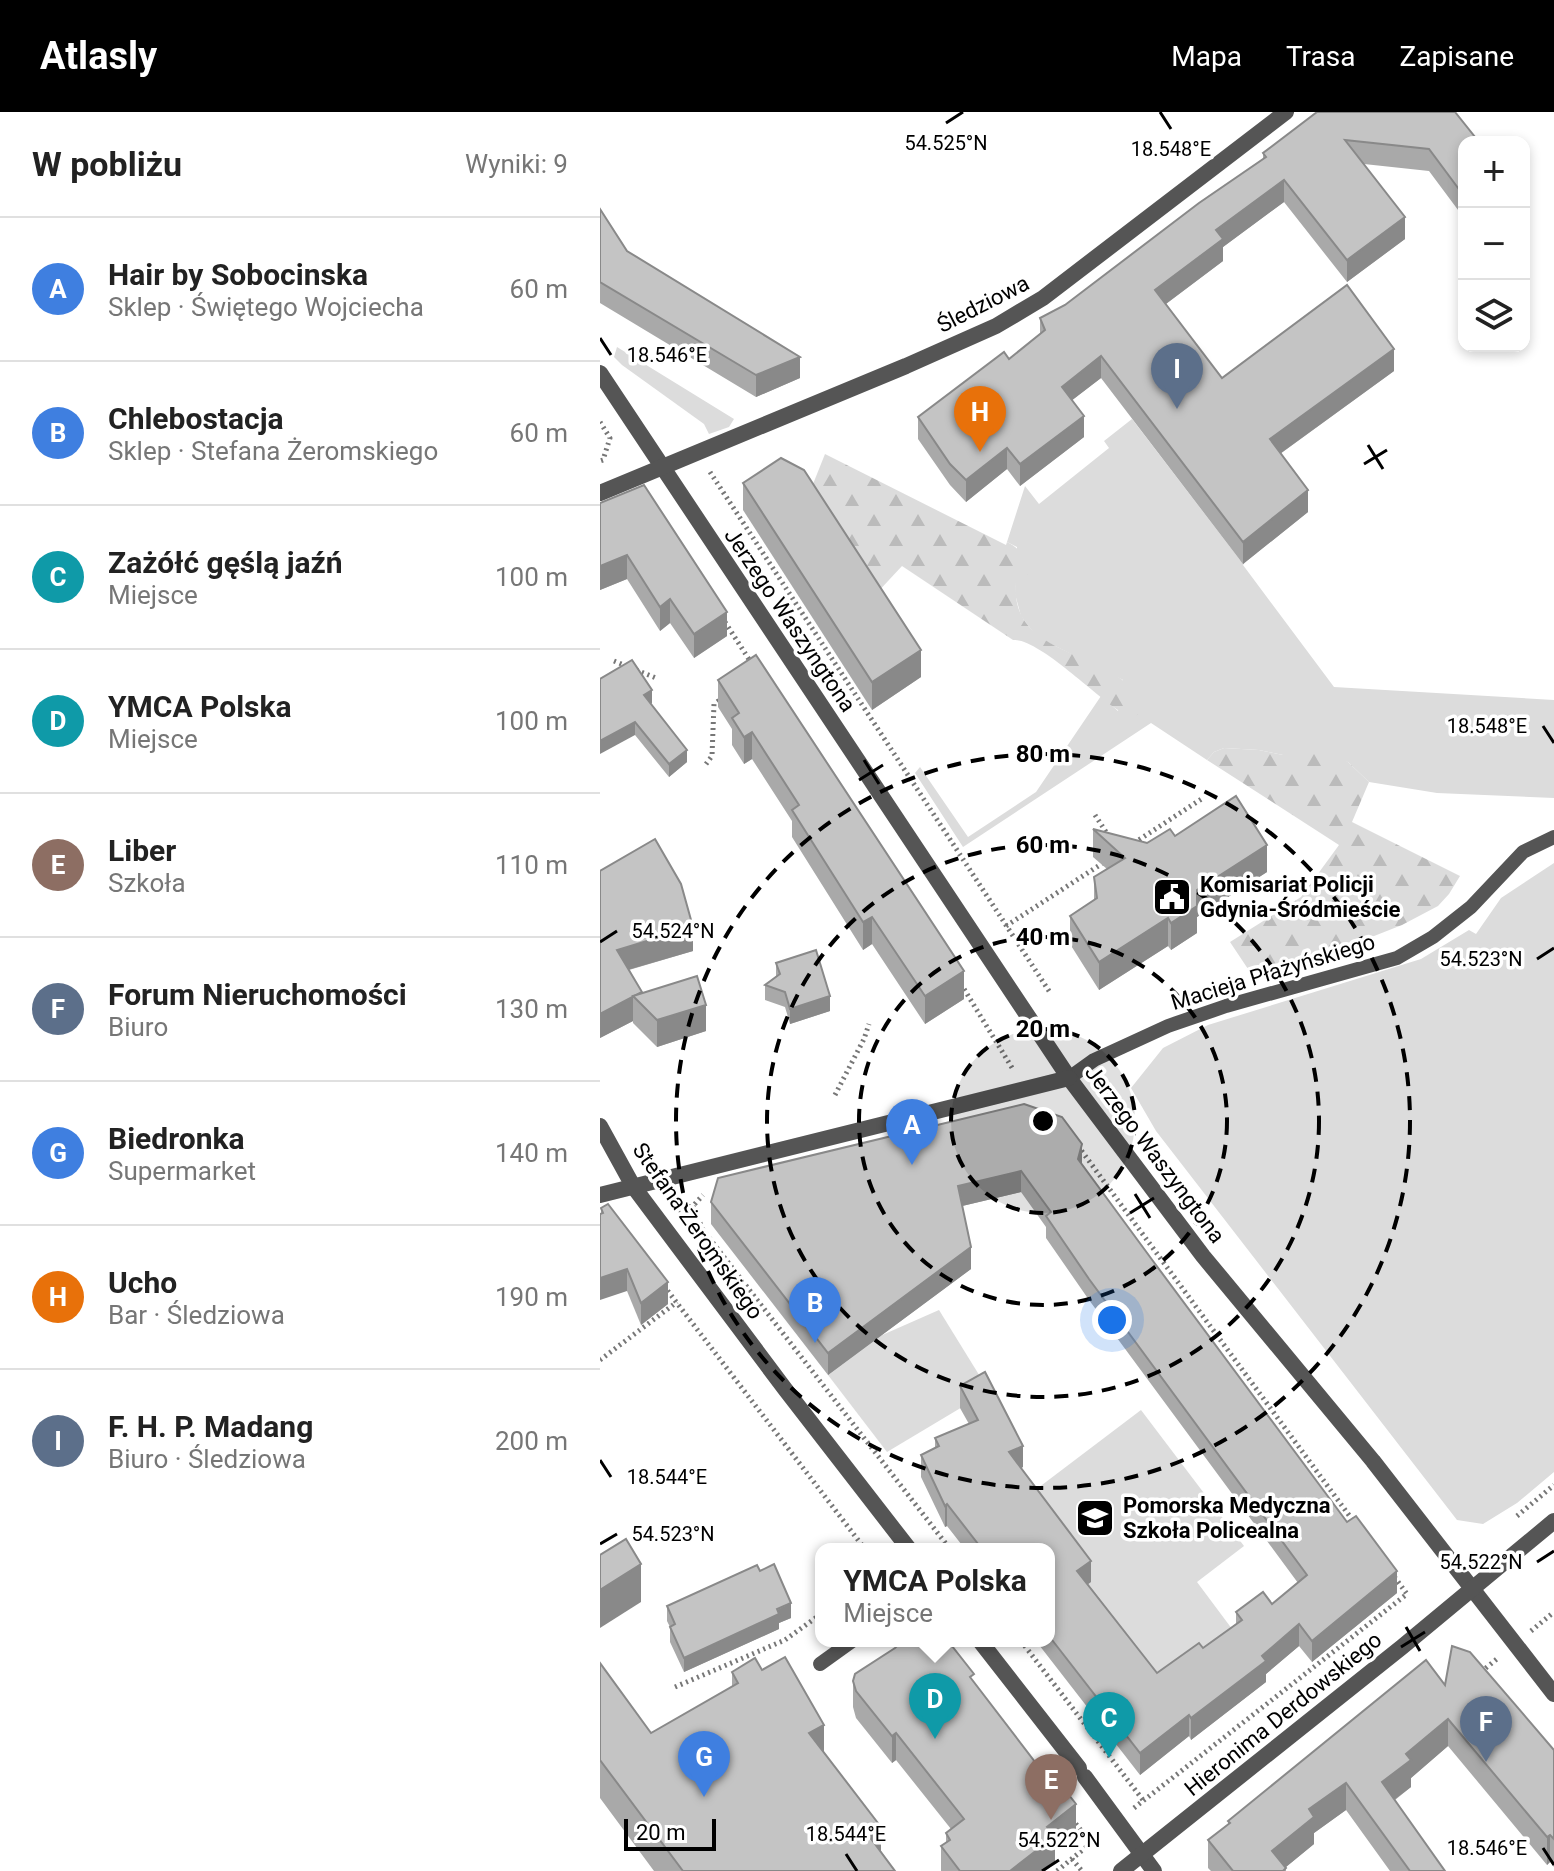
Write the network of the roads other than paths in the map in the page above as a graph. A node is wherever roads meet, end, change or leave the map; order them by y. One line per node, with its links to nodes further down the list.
1 (1286, 112): 3 (street, Śledziowa)
2 (600, 373): 3 (street, Jerzego Waszyngtona)
3 (661, 467): 4 (street, Śledziowa); 6 (street, Jerzego Waszyngtona)
4 (600, 493)
5 (1554, 837): 6 (lane, Macieja Płażyńskiego)
6 (1069, 1078): 8 (street); 12 (street, Jerzego Waszyngtona)
7 (600, 1126): 8 (street, Stefana Żeromskiego)
8 (633, 1186): 9 (street); 11 (street, Stefana Żeromskiego)
9 (600, 1195)
10 (1554, 1521): 12 (street, Hieronima Derdowskiego)
11 (904, 1543)
12 (1471, 1590): 16 (street, Jerzego Waszyngtona); 17 (street, Hieronima Derdowskiego)
13 (844, 1647): 15 (lane)
14 (985, 1647): 17 (street)
15 (820, 1664)
16 (1554, 1694)
17 (1141, 1853): 18 (street, Hieronima Derdowskiego); 19 (street)
18 (1121, 1871)
19 (1154, 1871)

